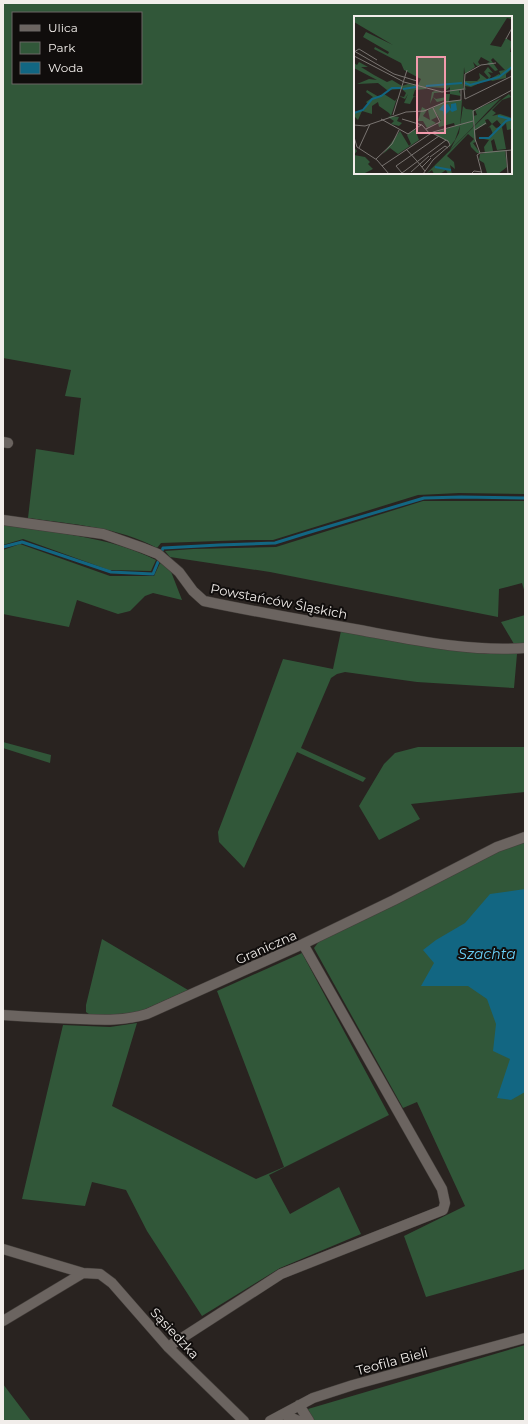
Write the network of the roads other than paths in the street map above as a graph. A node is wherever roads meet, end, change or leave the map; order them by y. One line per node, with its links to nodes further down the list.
1 (3, 520): 2 (street, Powstańców Śląskich)
2 (525, 648)
3 (525, 837): 4 (street, Graniczna)
4 (303, 944): 5 (street, Graniczna); 10 (street)
5 (3, 1015)
6 (3, 1249): 7 (street, Sąsiedzka)
7 (83, 1273): 8 (street); 10 (street, Sąsiedzka)
8 (3, 1321)
9 (525, 1338): 11 (street, Teofila Bieli)
10 (168, 1347): 13 (street, Sąsiedzka)
11 (299, 1405): 12 (street, Teofila Bieli); 16 (street)
12 (283, 1414): 14 (street, Teofila Bieli); 15 (street)
13 (244, 1421)
14 (270, 1421)
15 (299, 1421)
16 (309, 1421)

